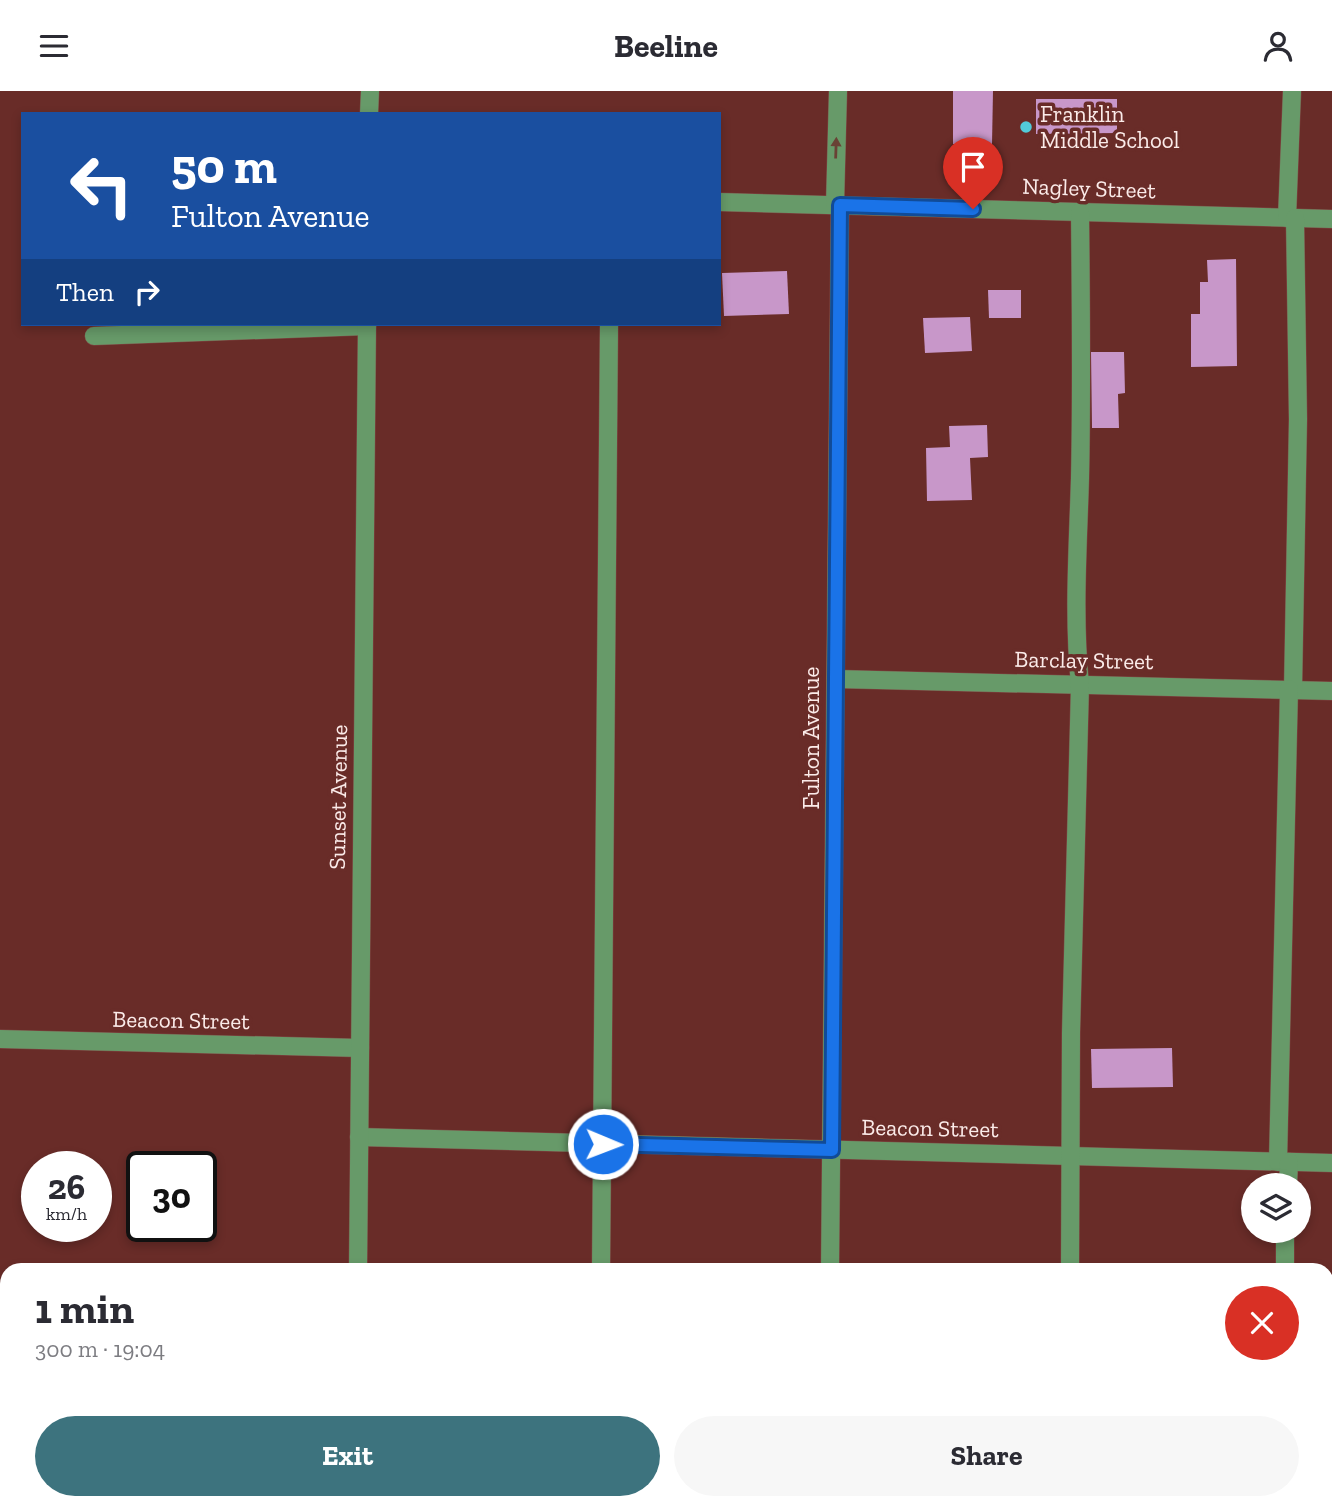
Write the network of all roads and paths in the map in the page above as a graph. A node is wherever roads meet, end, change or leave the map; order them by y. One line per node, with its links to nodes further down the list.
1 (370, 91): 4 (street)
2 (838, 91): 6 (street, Fulton Avenue, one-way to 2)
3 (1292, 91): 8 (street)
4 (369, 112)
5 (721, 202): 6 (street, Nagley Street)
6 (837, 205): 7 (street, Nagley Street); 14 (street, Fulton Avenue)
7 (1080, 212): 8 (street, Nagley Street); 15 (street)
8 (1291, 218): 9 (street, Nagley Street); 16 (street)
9 (1332, 219)
10 (340, 326): 13 (street)
11 (367, 326): 19 (street, Sunset Avenue)
12 (609, 326): 21 (street)
13 (94, 335)
14 (835, 679): 15 (street, Barclay Street); 22 (street, Fulton Avenue)
15 (1080, 685): 16 (street, Barclay Street); 23 (street)
16 (1291, 689): 17 (street, Barclay Street); 24 (street)
17 (1332, 691)
18 (0, 1039): 19 (street, Beacon Street)
19 (360, 1048): 20 (street, Sunset Avenue)
20 (359, 1137): 21 (street, Beacon Street); 28 (street, Sunset Avenue)
21 (603, 1144): 22 (street, Beacon Street); 29 (street)
22 (832, 1150): 23 (street, Beacon Street); 30 (street, Fulton Avenue)
23 (1069, 1156): 24 (street, Beacon Street); 31 (street)
24 (1284, 1162): 25 (street, Beacon Street); 26 (street)
25 (1332, 1163)
26 (1286, 1173)
27 (1285, 1243): 32 (street)
28 (358, 1263)
29 (601, 1263)
30 (830, 1263)
31 (1070, 1263)
32 (1285, 1263)

